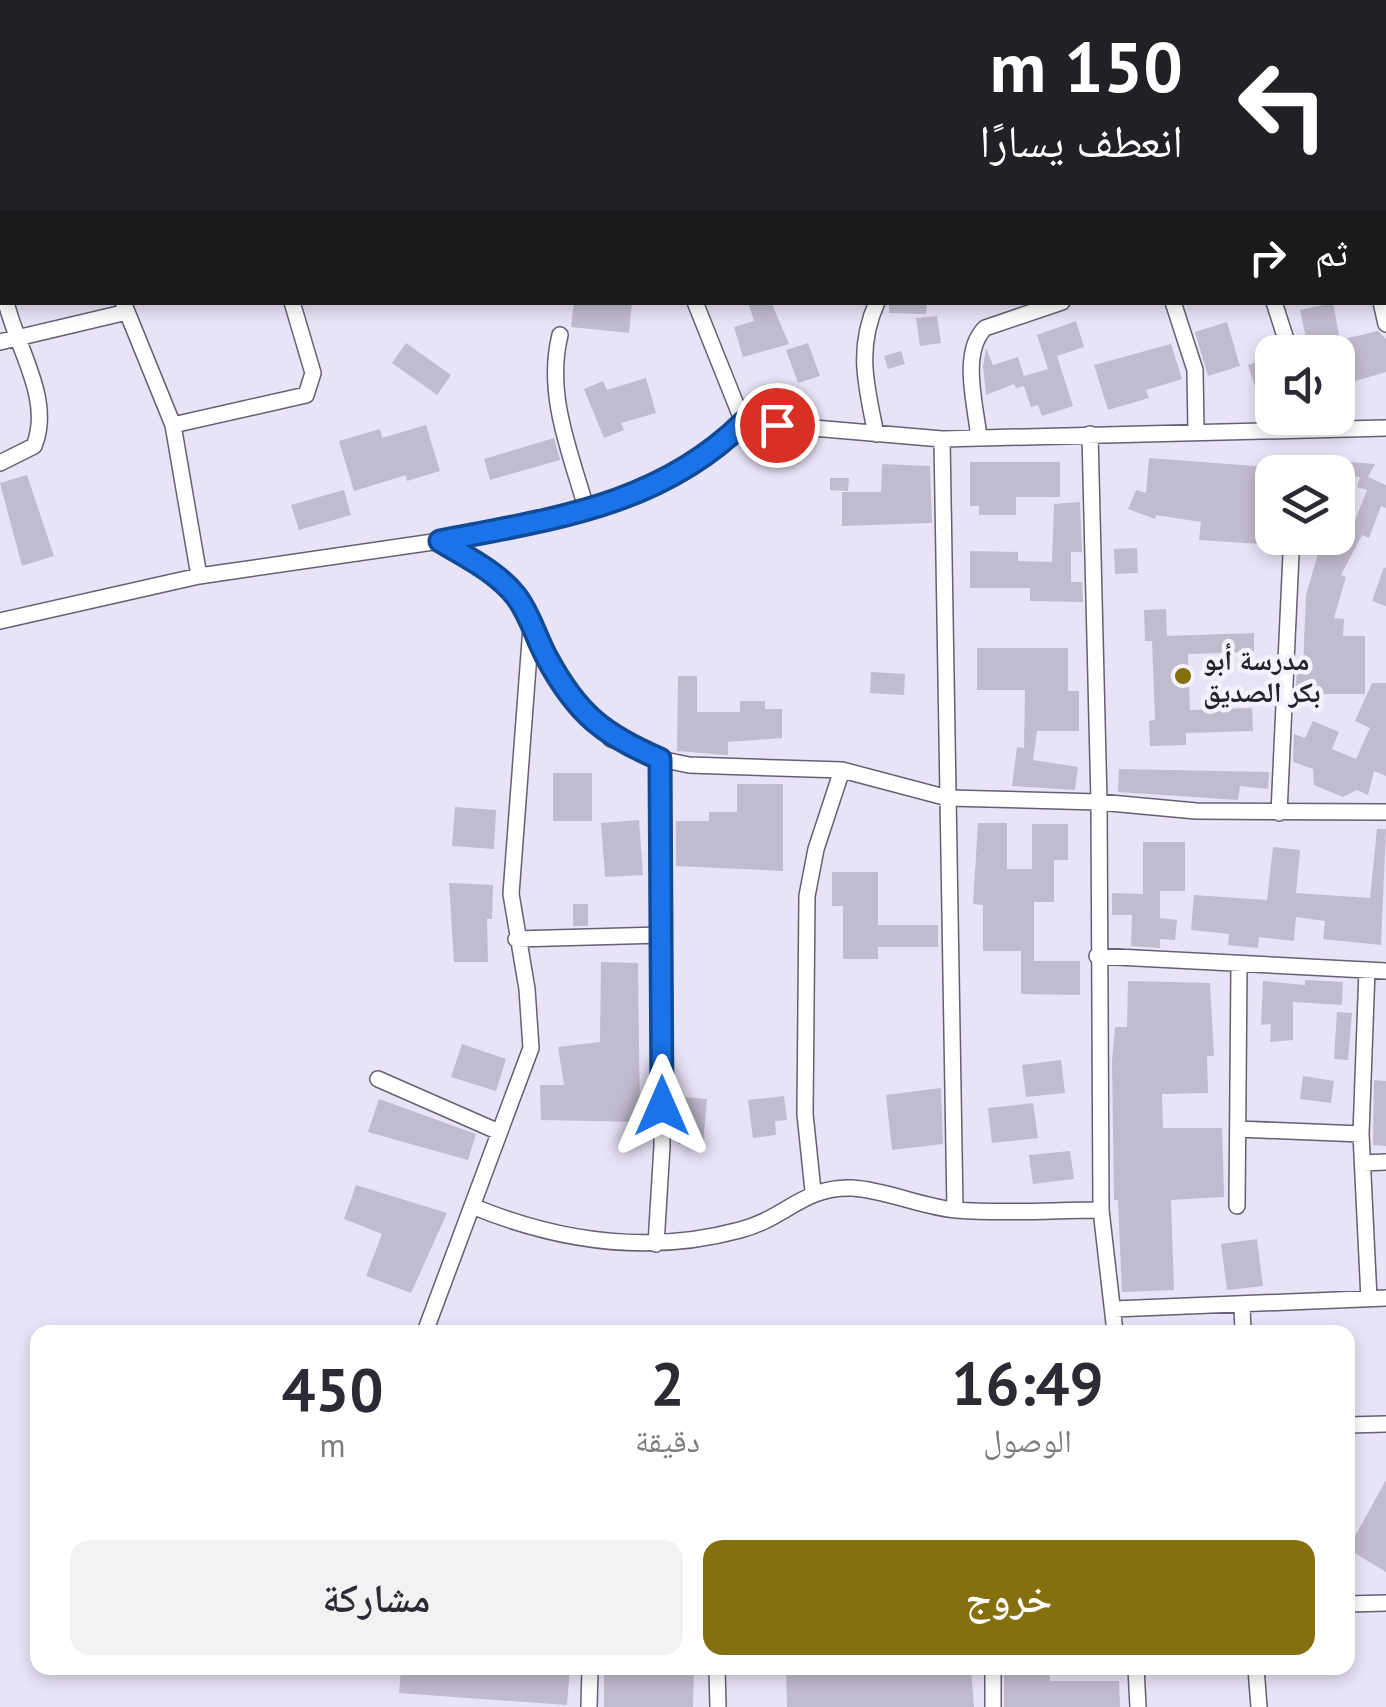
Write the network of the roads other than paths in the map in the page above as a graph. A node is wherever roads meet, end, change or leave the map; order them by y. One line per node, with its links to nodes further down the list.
1 (6, 305): 11 (street)
2 (293, 305): 13 (street)
3 (695, 305): 12 (street)
4 (876, 305): 18 (street)
5 (1053, 305): 20 (street)
6 (1174, 305): 17 (street)
7 (1275, 305): 10 (street)
8 (125, 307): 11 (street); 13 (street)
9 (560, 334): 23 (street)
10 (1285, 335)
11 (7, 340): 22 (street)
12 (744, 422): 18 (street); 23 (street)
13 (173, 425): 26 (street)
14 (1255, 427): 17 (street)
15 (1355, 427): 16 (street)
16 (1386, 428)
17 (1196, 432): 19 (street)
18 (876, 434): 21 (street)
19 (1090, 434): 20 (street); 32 (street)
20 (979, 438): 21 (street)
21 (942, 439): 31 (street)
22 (0, 463)
23 (587, 512): 24 (street)
24 (440, 541): 26 (street); 27 (street)
25 (1291, 555): 34 (street)
26 (199, 576): 28 (street)
27 (532, 618): 29 (street); 36 (street)
28 (0, 621)
29 (660, 759): 30 (street); 35 (street)
30 (842, 770): 31 (street); 47 (street)
31 (948, 798): 32 (street); 50 (street)
32 (1099, 802): 34 (street); 37 (street)
33 (1386, 812): 34 (street)
34 (1279, 813)
35 (661, 936): 36 (street); 52 (street)
36 (516, 939): 43 (street)
37 (1097, 956): 38 (street); 51 (street)
38 (1238, 966): 39 (street); 42 (street)
39 (1367, 970): 40 (street); 44 (street)
40 (1386, 971)
41 (378, 1079): 43 (street)
42 (1238, 1129): 44 (street); 49 (street)
43 (500, 1132): 48 (street)
44 (1361, 1134): 46 (street)
45 (1386, 1162): 46 (street)
46 (1362, 1163): 53 (street)
47 (812, 1191): 50 (street); 52 (street)
48 (472, 1206): 52 (street); 56 (street)
49 (1237, 1206)
50 (955, 1210): 51 (street)
51 (1101, 1210): 55 (street)
52 (656, 1244)
53 (1378, 1298): 54 (street)
54 (1242, 1307): 55 (street); 58 (street)
55 (1114, 1309): 57 (street)
56 (428, 1325)
57 (1115, 1325)
58 (1243, 1325)
59 (1355, 1424): 60 (street)
60 (1386, 1424)
61 (1386, 1603): 62 (street)
62 (1355, 1604)
63 (590, 1675): 68 (street)
64 (717, 1675): 69 (street)
65 (993, 1675): 70 (street)
66 (1136, 1675): 71 (street)
67 (1256, 1675): 72 (street)
68 (589, 1707)
69 (718, 1707)
70 (992, 1707)
71 (1138, 1707)
72 (1258, 1707)

